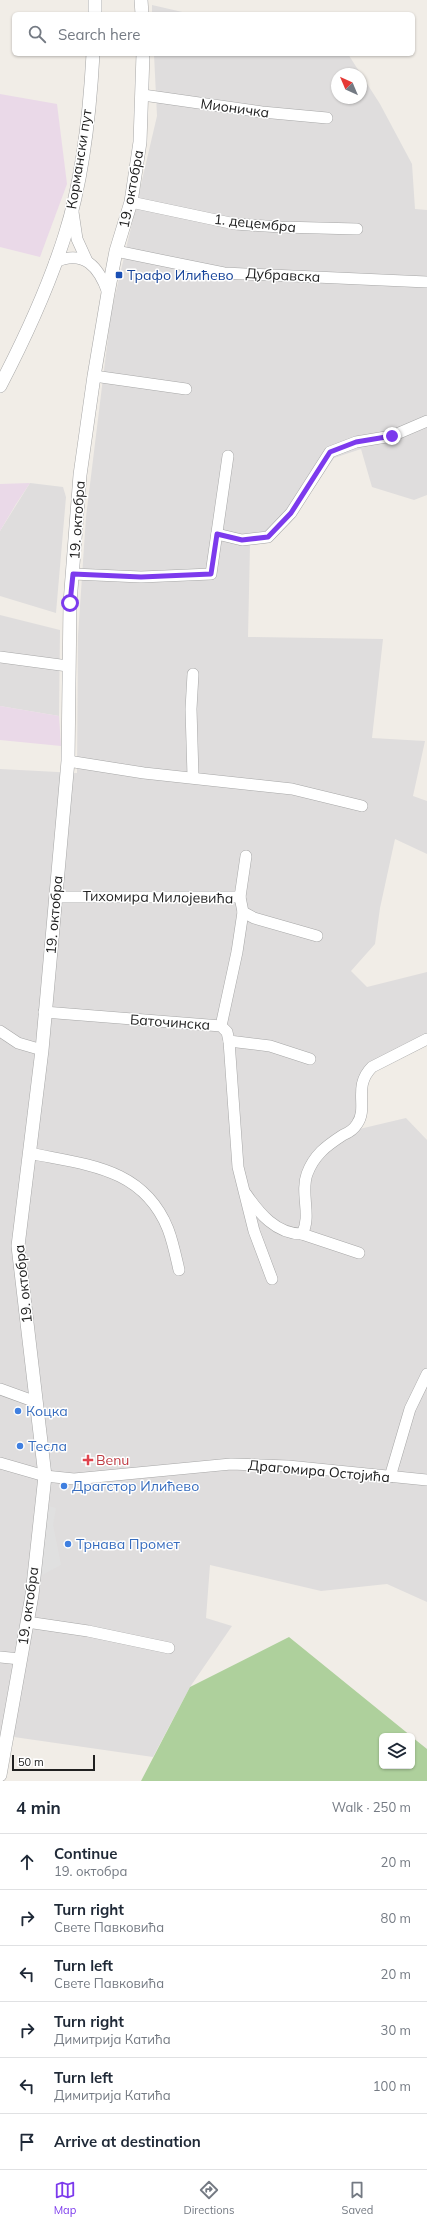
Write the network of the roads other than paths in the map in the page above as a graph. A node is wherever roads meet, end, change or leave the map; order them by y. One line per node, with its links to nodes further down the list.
1 (95, 0): 3 (street)
2 (141, 0): 4 (street)
3 (95, 12)
4 (142, 12)
5 (93, 56): 10 (street, Кормански пут)
6 (143, 56): 7 (street, 19. октобра)
7 (143, 95): 8 (street, Мионичка); 9 (street, 19. октобра)
8 (327, 118)
9 (131, 202): 11 (street, 1. децембра); 12 (street, 19. октобра)
10 (72, 206): 13 (street); 14 (street, Кормански пут)
11 (357, 229)
12 (115, 257): 15 (street); 16 (street, Дубравска); 17 (street, 19. октобра)
13 (87, 261): 14 (street); 15 (street)
14 (55, 262): 19 (street, Кормански пут)
15 (97, 269): 17 (street)
16 (427, 282)
17 (108, 293): 18 (street, 19. октобра)
18 (94, 376): 20 (street); 24 (street, 19. октобра)
19 (0, 386)
20 (186, 389)
21 (427, 421): 23 (street)
22 (228, 456): 23 (street)
23 (217, 534): 24 (street)
24 (73, 574): 26 (street, 19. октобра)
25 (0, 657): 26 (street)
26 (68, 666): 28 (street, 19. октобра)
27 (193, 674): 29 (street)
28 (68, 761): 29 (street); 32 (street, 19. октобра)
29 (193, 776): 30 (street)
30 (362, 806)
31 (246, 856): 33 (street)
32 (56, 897): 33 (street, Тихомира Милојевића); 36 (street, 19. октобра)
33 (240, 897): 34 (street, Тихомира Милојевића)
34 (242, 912): 35 (street, Тихомира Милојевића); 37 (street)
35 (317, 936)
36 (44, 1012): 37 (street, Баточинска); 41 (street, 19. октобра)
37 (220, 1026): 40 (street, Баточинска)
38 (0, 1031): 41 (street)
39 (427, 1039): 45 (street)
40 (230, 1040): 42 (street); 44 (street)
41 (42, 1050): 43 (street, 19. октобра)
42 (310, 1059)
43 (29, 1153): 47 (street); 51 (street, 19. октобра)
44 (246, 1194): 45 (street); 48 (street)
45 (302, 1234): 46 (street)
46 (359, 1253)
47 (179, 1270)
48 (272, 1279)
49 (427, 1374): 54 (street)
50 (0, 1389): 51 (street)
51 (36, 1402): 53 (street, 19. октобра)
52 (0, 1463): 53 (street, Драгомира Остојића)
53 (44, 1476): 54 (street, Драгомира Остојића); 56 (street, 19. октобра)
54 (390, 1477): 55 (street, Драгомира Остојића)
55 (427, 1480)
56 (27, 1622): 57 (street); 59 (street, 19. октобра)
57 (169, 1648)
58 (0, 1657): 59 (street)
59 (20, 1659): 60 (street, 19. октобра)
60 (3, 1736): 61 (street, 19. октобра)
61 (0, 1775)

